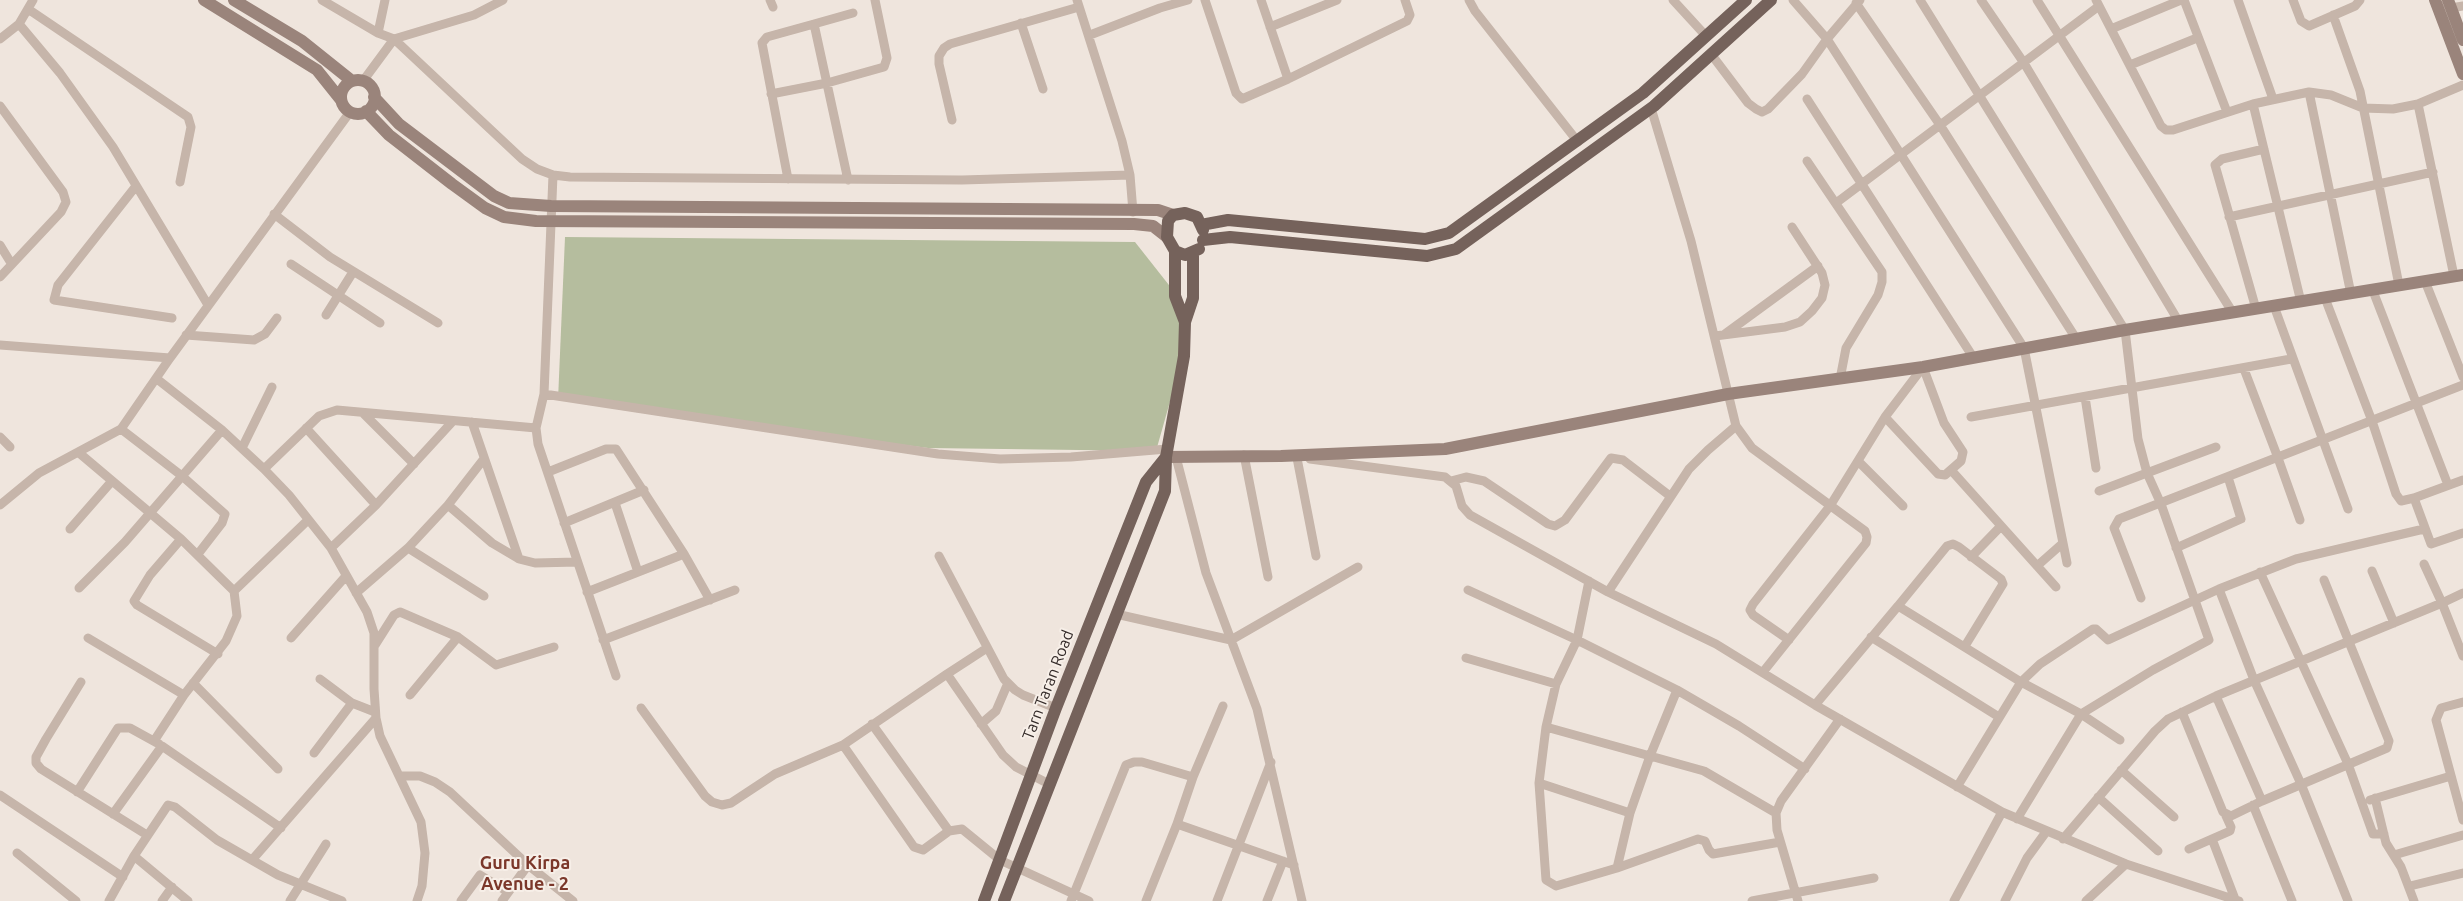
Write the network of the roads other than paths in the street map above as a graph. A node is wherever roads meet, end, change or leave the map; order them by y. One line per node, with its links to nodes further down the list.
1 (33, 0): 31 (street)
2 (204, 0): 65 (main road)
3 (234, 0): 55 (main road)
4 (322, 0): 41 (street)
5 (385, 0): 41 (street)
6 (503, 0): 47 (street)
7 (874, 0): 56 (street)
8 (1188, 0): 29 (street)
9 (1205, 0): 54 (street)
10 (1260, 0): 39 (street)
11 (1337, 0): 39 (street)
12 (1405, 0): 54 (street)
13 (1469, 0): 76 (street)
14 (1673, 0): 43 (street)
15 (1746, 0): 32 (main road)
16 (1771, 0): 36 (main road)
17 (1793, 0): 48 (street)
18 (1920, 0): 61 (street)
19 (1981, 0): 51 (street)
20 (2037, 0): 44 (street)
21 (2182, 0): 40 (street); 45 (street)
22 (2238, 0): 64 (street)
23 (2294, 0): 34 (street)
24 (2360, 0): 34 (street)
25 (2435, 0): 53 (main road)
26 (1858, 1): 48 (street); 75 (street)
27 (1078, 3): 35 (street); 42 (street)
28 (2098, 3): 40 (street); 44 (street)
29 (1159, 4): 42 (street)
30 (2454, 5): 49 (main road)
31 (28, 9): 37 (street); 85 (street)
32 (1734, 11): 36 (main road); 43 (main road)
33 (853, 13): 38 (street)
34 (2333, 15): 70 (street)
35 (1021, 23): 58 (street); 74 (street)
36 (1746, 23): 50 (main road)
37 (19, 24): 46 (street); 88 (street)
38 (814, 24): 56 (street); 60 (street)
39 (1270, 27): 54 (street)
40 (2111, 29): 52 (street)
41 (378, 33): 47 (street)
42 (1090, 35): 82 (street)
43 (1706, 36): 76 (main road)
44 (2060, 36): 51 (street); 121 (street)
45 (2198, 38): 52 (street); 73 (street)
46 (0, 39)
47 (394, 39): 55 (street); 81 (street)
48 (1826, 39): 50 (street); 78 (street)
49 (2463, 40)
50 (1712, 54): 69 (main road)
51 (2024, 63): 61 (street); 126 (street)
52 (2130, 65): 73 (street)
53 (2463, 74)
54 (1288, 79)
55 (357, 81): 62 (main road); 65 (main road)
56 (827, 83): 60 (street); 84 (street)
57 (2463, 85): 67 (street)
58 (1043, 89)
59 (2309, 92): 64 (street); 70 (street); 89 (street)
60 (771, 94): 83 (street)
61 (1980, 95): 75 (street); 129 (street)
62 (374, 97): 71 (main road); 91 (main road)
63 (1807, 99): 86 (street)
64 (2273, 99): 66 (street)
65 (341, 100): 72 (main road)
66 (2253, 104): 73 (street); 77 (street)
67 (2418, 104): 70 (street); 80 (street)
68 (0, 106): 105 (street)
69 (1651, 108): 101 (main road); 131 (street)
70 (2363, 108): 87 (street)
71 (366, 111): 72 (main road); 97 (main road)
72 (350, 112): 94 (street)
73 (2227, 112)
74 (952, 120)
75 (1940, 125): 78 (street); 132 (street)
76 (1578, 142): 98 (main road)
77 (2264, 149): 92 (street); 96 (street)
78 (1901, 155): 86 (street); 134 (street)
79 (1806, 161): 90 (street)
80 (2432, 172): 87 (street); 109 (street)
81 (552, 175): 83 (street); 91 (street)
82 (1130, 175): 84 (street); 93 (street)
83 (788, 179): 84 (street)
84 (848, 180)
85 (180, 182)
86 (1863, 183): 90 (street); 135 (street)
87 (2378, 185): 89 (street); 112 (street)
88 (136, 186): 118 (street); 123 (street)
89 (2330, 194): 92 (street); 114 (street)
90 (1836, 203): 142 (street)
91 (551, 206): 93 (main road); 97 (street)
92 (2278, 206): 96 (street); 117 (street)
93 (1133, 212): 95 (main road)
94 (274, 214): 108 (street); 118 (street)
95 (1173, 215): 98 (main road); 100 (main road)
96 (2229, 217): 120 (street)
97 (552, 221): 100 (main road); 146 (street)
98 (1201, 225): 101 (main road)
99 (1792, 227): 107 (street)
100 (1167, 237): 103 (main road)
101 (1203, 240): 104 (main road)
102 (0, 245): 105 (street)
103 (1175, 251): 104 (main road); 125 (main road)
104 (1193, 252): 125 (main road)
105 (11, 263): 110 (street)
106 (291, 264): 115 (street)
107 (1818, 266): 131 (street); 131 (street)
108 (353, 272): 115 (street); 128 (street)
109 (2459, 275): 111 (main road)
110 (0, 278)
111 (2425, 281): 112 (main road); 140 (street)
112 (2399, 285): 113 (main road)
113 (2373, 290): 114 (main road); 149 (street)
114 (2351, 294): 116 (main road)
115 (338, 296): 122 (street); 127 (street)
116 (2324, 298): 117 (main road); 155 (street)
117 (2301, 302): 119 (main road)
118 (208, 305): 130 (street)
119 (2274, 306): 120 (main road); 137 (street)
120 (2256, 309): 121 (main road)
121 (2233, 313): 126 (main road)
122 (326, 315)
123 (172, 318)
124 (277, 318): 130 (street)
125 (1185, 322): 168 (main road)
126 (2179, 322): 129 (main road)
127 (380, 323)
128 (438, 323)
129 (2125, 330): 132 (main road); 145 (street)
130 (186, 335): 136 (street)
131 (1719, 336): 147 (street)
132 (2077, 340): 134 (main road)
133 (0, 345): 136 (street)
134 (2024, 348): 135 (main road); 150 (street)
135 (1973, 357): 138 (main road)
136 (170, 358): 141 (street)
137 (2291, 359): 139 (street); 163 (street)
138 (1923, 367): 142 (main road); 152 (street); 178 (street)
139 (2244, 369): 145 (street); 172 (street)
140 (2463, 377)
141 (157, 379): 160 (street); 161 (street)
142 (1840, 379): 147 (main road)
143 (2463, 385): 149 (street)
144 (272, 387): 166 (street)
145 (2130, 389): 148 (street); 180 (street)
146 (544, 394): 159 (street); 168 (street)
147 (1728, 394): 157 (street); 170 (main road)
148 (2085, 397): 150 (street); 176 (street)
149 (2417, 403): 155 (street); 186 (street)
150 (2036, 406): 153 (street); 208 (street)
151 (363, 412): 154 (street); 158 (street); 175 (street)
152 (1885, 417): 174 (street); 178 (street)
153 (1971, 417)
154 (453, 421): 156 (street); 175 (street)
155 (2372, 421): 163 (street); 190 (street)
156 (472, 422): 159 (street); 173 (street)
157 (1736, 426): 189 (street); 196 (street)
158 (306, 428): 177 (street); 194 (street)
159 (536, 428): 179 (street)
160 (121, 429): 167 (street); 181 (street)
161 (222, 430): 166 (street); 181 (street)
162 (0, 437): 164 (street)
163 (2322, 440): 172 (street); 198 (street)
164 (10, 447)
165 (2216, 447): 180 (street)
166 (242, 448): 177 (street)
167 (78, 452): 184 (street); 193 (street)
168 (1169, 454): 169 (main road); 246 (main road); 253 (street); 284 (main road, Tarn Taran Road)
169 (1244, 455): 170 (main road); 227 (street)
170 (1281, 456): 171 (street)
171 (1297, 458): 185 (street); 215 (street)
172 (2278, 458): 182 (street); 201 (street)
173 (483, 460): 195 (street); 217 (street)
174 (1859, 462): 196 (street); 197 (street)
175 (414, 464): 194 (street)
176 (2096, 468)
177 (264, 469): 200 (street)
178 (1951, 470): 203 (street)
179 (548, 472): 187 (street); 202 (street)
180 (2147, 473): 188 (street); 192 (street)
181 (182, 476): 199 (street); 212 (street)
182 (2228, 477): 192 (street); 211 (street)
183 (2463, 480): 186 (street)
184 (112, 481): 199 (street); 204 (street)
185 (1451, 481): 189 (street); 229 (street)
186 (2448, 485): 190 (street)
187 (644, 490): 191 (street); 213 (street)
188 (2099, 491)
189 (1670, 496): 238 (street)
190 (2414, 498): 205 (street)
191 (615, 503): 202 (street); 224 (street)
192 (2160, 504): 211 (street); 241 (street)
193 (0, 505)
194 (376, 505): 209 (street)
195 (448, 505): 210 (street); 217 (street)
196 (1830, 506): 255 (street); 255 (street)
197 (1903, 506)
198 (2348, 509)
199 (151, 513): 207 (street); 231 (street)
200 (308, 520): 209 (street); 235 (street)
201 (2300, 520)
202 (564, 522): 218 (street)
203 (2001, 526): 216 (street); 221 (street)
204 (70, 529)
205 (2424, 529): 206 (street); 225 (street)
206 (2463, 533)
207 (181, 539): 212 (street); 262 (street)
208 (2063, 543): 219 (street); 221 (street)
209 (330, 548): 226 (street)
210 (408, 548): 236 (street); 240 (street)
211 (2176, 548): 243 (street)
212 (198, 554): 235 (street)
213 (684, 554): 224 (street); 242 (street)
214 (939, 556): 260 (street)
215 (1316, 556)
216 (1972, 556): 245 (street); 258 (street)
217 (519, 560): 218 (street)
218 (577, 562): 237 (street)
219 (2067, 563)
220 (2424, 564): 244 (street)
221 (2038, 566): 230 (street)
222 (1358, 567): 253 (street)
223 (2372, 571): 247 (street)
224 (638, 572): 237 (street)
225 (2260, 572): 232 (street); 264 (street)
226 (346, 576): 236 (street); 251 (street)
227 (1268, 577)
228 (2324, 580): 256 (street)
229 (1589, 581): 238 (street); 254 (street)
230 (2056, 587)
231 (79, 588)
232 (2220, 589): 243 (street); 269 (street)
233 (735, 590): 242 (street)
234 (1468, 590): 254 (street)
235 (234, 591): 262 (street)
236 (356, 592): 257 (street)
237 (587, 592): 252 (street)
238 (1608, 592): 265 (street)
239 (2463, 593): 244 (street)
240 (484, 596)
241 (2141, 598)
242 (710, 600): 252 (street)
243 (2196, 600): 271 (street); 286 (street)
244 (2442, 603): 247 (street); 261 (street)
245 (1898, 606): 249 (street); 258 (street)
246 (1116, 614): 253 (street); 308 (main road)
247 (2394, 623): 256 (street)
248 (458, 637): 257 (street); 259 (street); 277 (street)
249 (1871, 637): 281 (street); 288 (street)
250 (88, 638): 276 (street)
251 (291, 638)
252 (603, 640): 267 (street)
253 (1231, 640): 298 (street)
254 (1577, 640): 274 (street); 275 (street)
255 (1789, 640): 265 (street)
256 (2348, 642): 264 (street); 299 (street)
257 (374, 645): 287 (street)
258 (1965, 646): 271 (street)
259 (554, 647)
260 (987, 648): 266 (street); 273 (street)
261 (2463, 653)
262 (218, 654): 272 (street)
263 (1466, 658): 274 (street)
264 (2301, 662): 269 (street); 299 (street)
265 (1763, 672): 281 (street)
266 (946, 674): 290 (street); 291 (street)
267 (616, 676)
268 (320, 679): 280 (street)
269 (2254, 680): 278 (street); 309 (street)
270 (81, 682): 311 (street)
271 (2022, 682): 286 (street); 288 (street)
272 (193, 683): 276 (street); 300 (street)
273 (1008, 683): 284 (street); 291 (street)
274 (1556, 684): 292 (street)
275 (1677, 690): 297 (street); 301 (street)
276 (184, 695): 294 (street)
277 (410, 695)
278 (2216, 696): 285 (street); 315 (street)
279 (2463, 702): 305 (street)
280 (352, 703): 287 (street); 296 (street)
281 (1814, 705): 289 (street)
282 (1223, 706): 306 (street)
283 (641, 708): 295 (street)
284 (1056, 708): 304 (main road, Tarn Taran Road)
285 (2182, 712): 302 (street); 323 (street)
286 (2081, 714): 293 (street); 325 (street)
287 (376, 715): 303 (street); 328 (street)
288 (1999, 717): 310 (street)
289 (1840, 719): 301 (street); 310 (street)
290 (872, 724): 295 (street); 329 (street)
291 (981, 724): 304 (street)
292 (1546, 727): 297 (street); 307 (street)
293 (2120, 740)
294 (158, 744): 311 (street); 322 (street); 328 (street)
295 (843, 745): 329 (street)
296 (314, 753)
297 (1650, 756): 320 (street); 321 (street)
298 (1271, 762): 338 (street); 349 (street)
299 (2348, 764): 309 (street); 316 (street)
300 (278, 769)
301 (1805, 769): 321 (street)
302 (2121, 770): 313 (street); 324 (street)
303 (399, 776): 348 (street); 369 (street)
304 (1031, 776): 308 (street); 345 (main road, Tarn Taran Road)
305 (2451, 776): 314 (street); 318 (street)
306 (1193, 777): 327 (street); 360 (street)
307 (1539, 783): 320 (street); 351 (street)
308 (1049, 784): 350 (main road)
309 (2301, 784): 315 (street); 384 (street)
310 (1957, 787): 319 (street)
311 (77, 792): 322 (street)
312 (0, 795): 353 (street)
313 (2098, 797): 334 (street); 340 (street)
314 (2375, 798): 316 (street); 331 (street)
315 (2262, 800): 317 (street)
316 (2362, 802): 331 (street)
317 (2253, 805): 323 (street); 383 (street)
318 (2461, 806): 326 (street)
319 (2002, 812): 325 (street); 380 (street)
320 (1630, 813): 351 (street)
321 (1776, 813): 336 (street)
322 (113, 814): 332 (street)
323 (2226, 816): 335 (street)
324 (2174, 817)
325 (2017, 819): 330 (street)
326 (2463, 820)
327 (1177, 824): 338 (street); 375 (street)
328 (281, 828): 344 (street)
329 (949, 831): 345 (street)
330 (2046, 832): 334 (street); 381 (street)
331 (2384, 834): 342 (street)
332 (147, 835): 343 (street); 344 (street)
333 (2463, 835): 342 (street)
334 (2063, 839): 347 (street)
335 (2212, 839): 339 (street); 362 (street)
336 (1780, 842): 351 (street); 359 (street)
337 (326, 844): 355 (street)
338 (1239, 845): 346 (street); 376 (street)
339 (2189, 849)
340 (2158, 851)
341 (17, 853): 363 (street)
342 (2394, 855): 356 (street)
343 (134, 856): 353 (street); 357 (street)
344 (252, 860): 355 (street)
345 (1000, 860): 350 (street); 372 (main road, Tarn Taran Road)
346 (1283, 861): 349 (street); 377 (street)
347 (2126, 864): 362 (street); 382 (street)
348 (528, 865): 358 (street); 361 (street)
349 (1294, 865): 378 (street)
350 (1017, 868): 360 (street); 373 (main road)
351 (1616, 868)
352 (2463, 873): 356 (street)
353 (122, 877): 364 (street)
354 (1874, 878): 359 (street)
355 (300, 885): 367 (street); 368 (street)
356 (2410, 886): 385 (street)
357 (172, 887): 365 (street); 366 (street)
358 (508, 892): 370 (street); 371 (street)
359 (1797, 897): 379 (street)
360 (1072, 898): 374 (street)
361 (571, 900)
362 (2236, 900)
363 (76, 901)
364 (109, 901)
365 (162, 901)
366 (188, 901)
367 (290, 901)
368 (342, 901)
369 (416, 901)
370 (460, 901)
371 (502, 901)
372 (984, 901)
373 (1004, 901)
374 (1089, 901)
375 (1146, 901)
376 (1217, 901)
377 (1267, 901)
378 (1302, 901)
379 (1752, 901)
380 (1954, 901)
381 (2005, 901)
382 (2086, 901)
383 (2292, 901)
384 (2348, 901)
385 (2414, 901)

